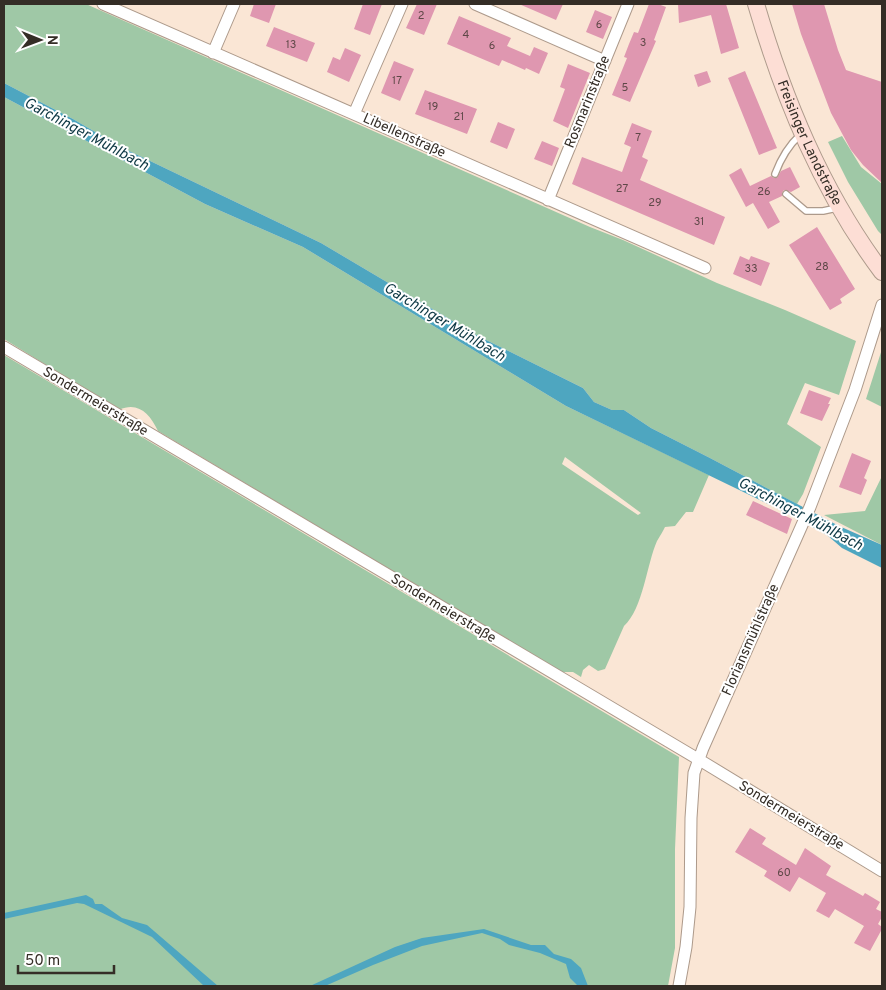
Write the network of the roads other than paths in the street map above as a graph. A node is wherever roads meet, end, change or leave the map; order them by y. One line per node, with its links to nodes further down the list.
1 (103, 4): 7 (street, Libellenstraße)
2 (234, 4): 7 (street)
3 (402, 4): 9 (street)
4 (475, 4): 8 (street)
5 (628, 4): 8 (street, Rosmarinstraße)
6 (756, 4): 10 (main road, Freisinger Landstraße)
7 (213, 53): 9 (street, Libellenstraße)
8 (605, 61): 13 (street, Rosmarinstraße)
9 (354, 114): 13 (street, Libellenstraße)
10 (802, 134): 11 (lane); 14 (main road, Freisinger Landstraße)
11 (775, 174)
12 (786, 194): 14 (lane)
13 (548, 200): 15 (street, Libellenstraße)
14 (840, 208): 16 (main road, Freisinger Landstraße)
15 (705, 268)
16 (882, 272)
17 (882, 305): 19 (street, Floriansmühlstraße)
18 (4, 347): 19 (street, Sondermeierstraße)
19 (698, 759): 20 (street, Sondermeierstraße); 21 (street, Floriansmühlstraße)
20 (882, 871)
21 (679, 986)

